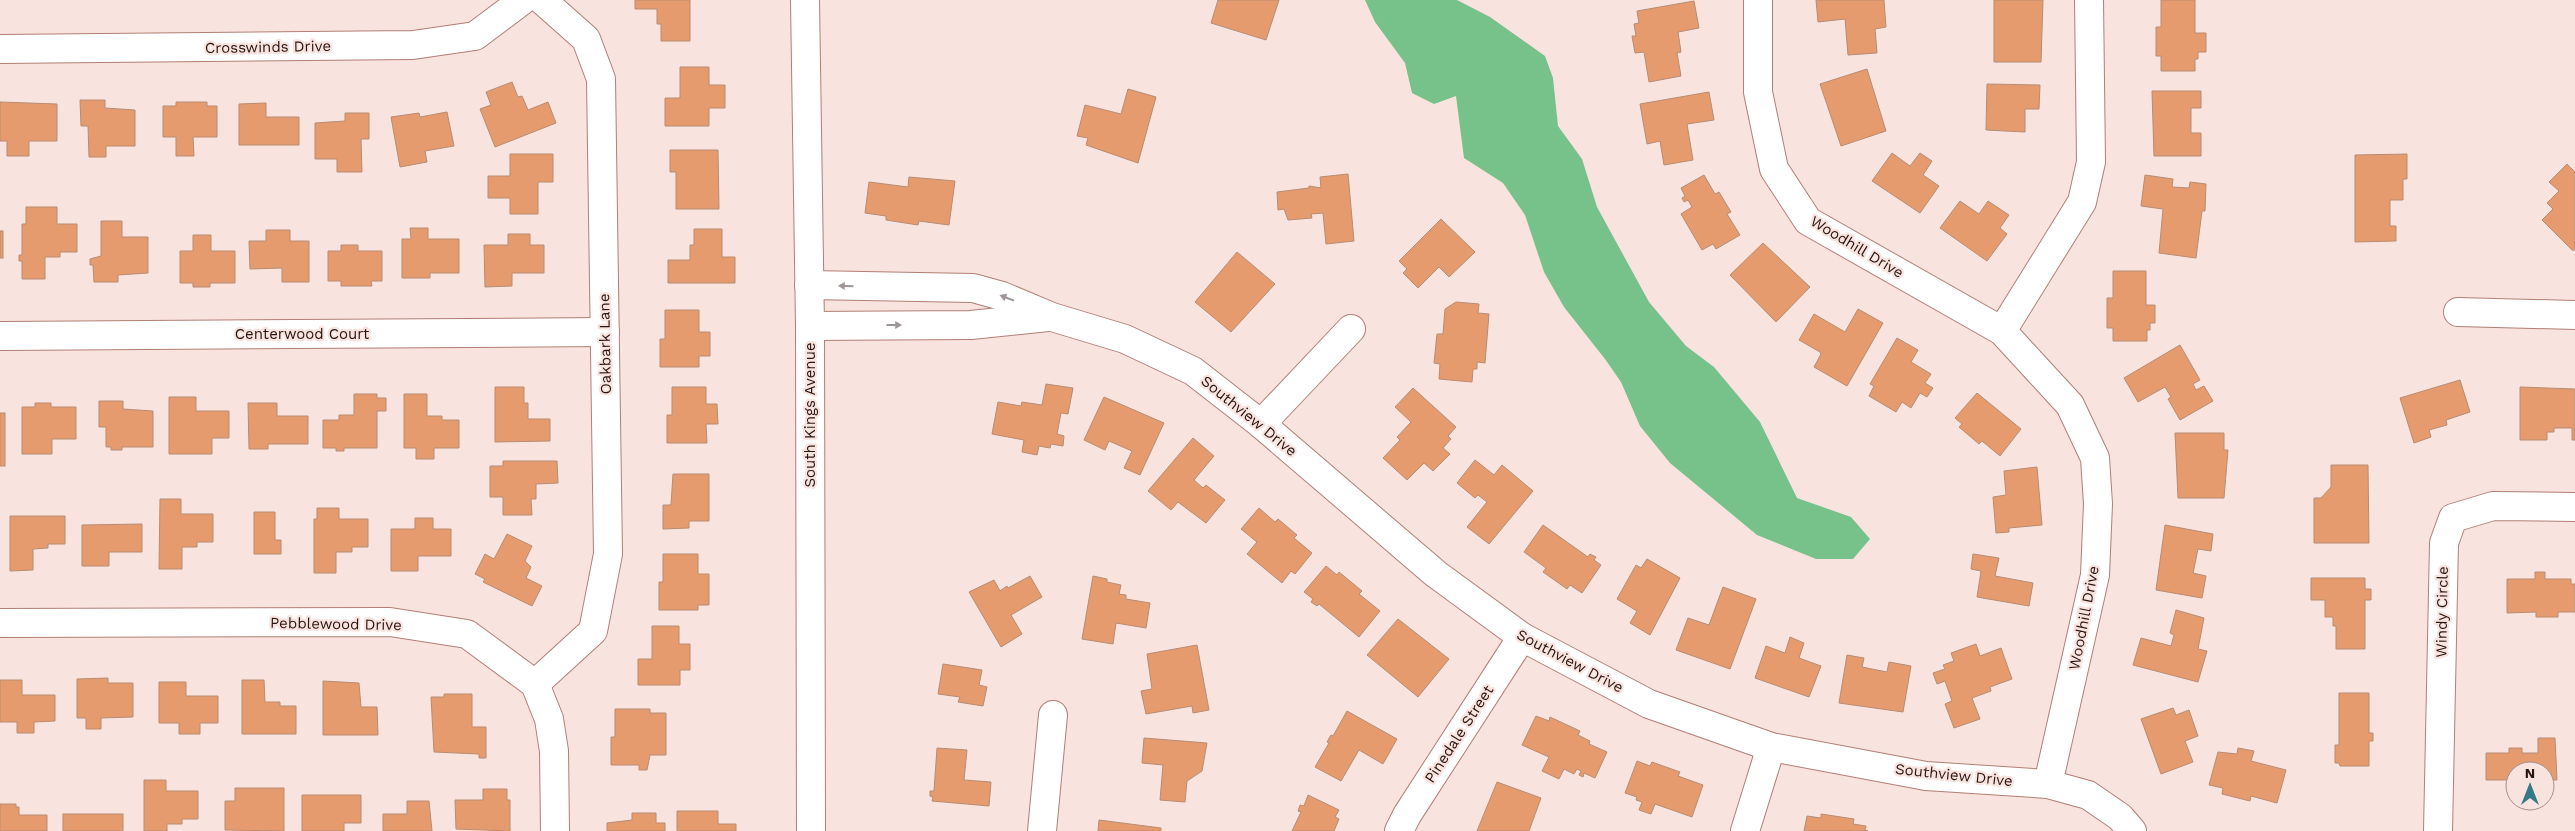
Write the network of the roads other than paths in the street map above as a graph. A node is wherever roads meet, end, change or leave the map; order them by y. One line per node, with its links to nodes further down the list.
1 (523, 0): 6 (street, Crosswinds Drive)
2 (542, 0): 13 (street, Oakbark Lane)
3 (804, 0): 7 (street, South Kings Avenue)
4 (1758, 0): 14 (street, Woodhill Drive)
5 (2089, 0): 14 (street)
6 (0, 50)
7 (809, 285): 10 (street, Southview Drive, one-way to 7); 11 (street, South Kings Avenue)
8 (2458, 312): 9 (street)
9 (2575, 315)
10 (1052, 317): 11 (street, Southview Drive, one-way to 10); 16 (street, Southview Drive)
11 (810, 326): 25 (street, South Kings Avenue)
12 (1351, 329): 16 (street)
13 (605, 332): 15 (street, Centerwood Court); 20 (street, Oakbark Lane)
14 (2002, 332): 23 (street, Woodhill Drive)
15 (0, 336)
16 (1261, 424): 19 (street, Southview Drive)
17 (2575, 507): 30 (street, Windy Circle)
18 (0, 623): 20 (street, Pebblewood Drive)
19 (1522, 637): 22 (street, Southview Drive); 27 (street, Pinedale Street)
20 (535, 684): 24 (street)
21 (1053, 715): 26 (street)
22 (1771, 747): 23 (street, Southview Drive); 28 (street)
23 (2048, 784): 29 (street, Southview Drive)
24 (555, 831)
25 (811, 831)
26 (1042, 831)
27 (1399, 831)
28 (1745, 831)
29 (2132, 831)
30 (2438, 831)

